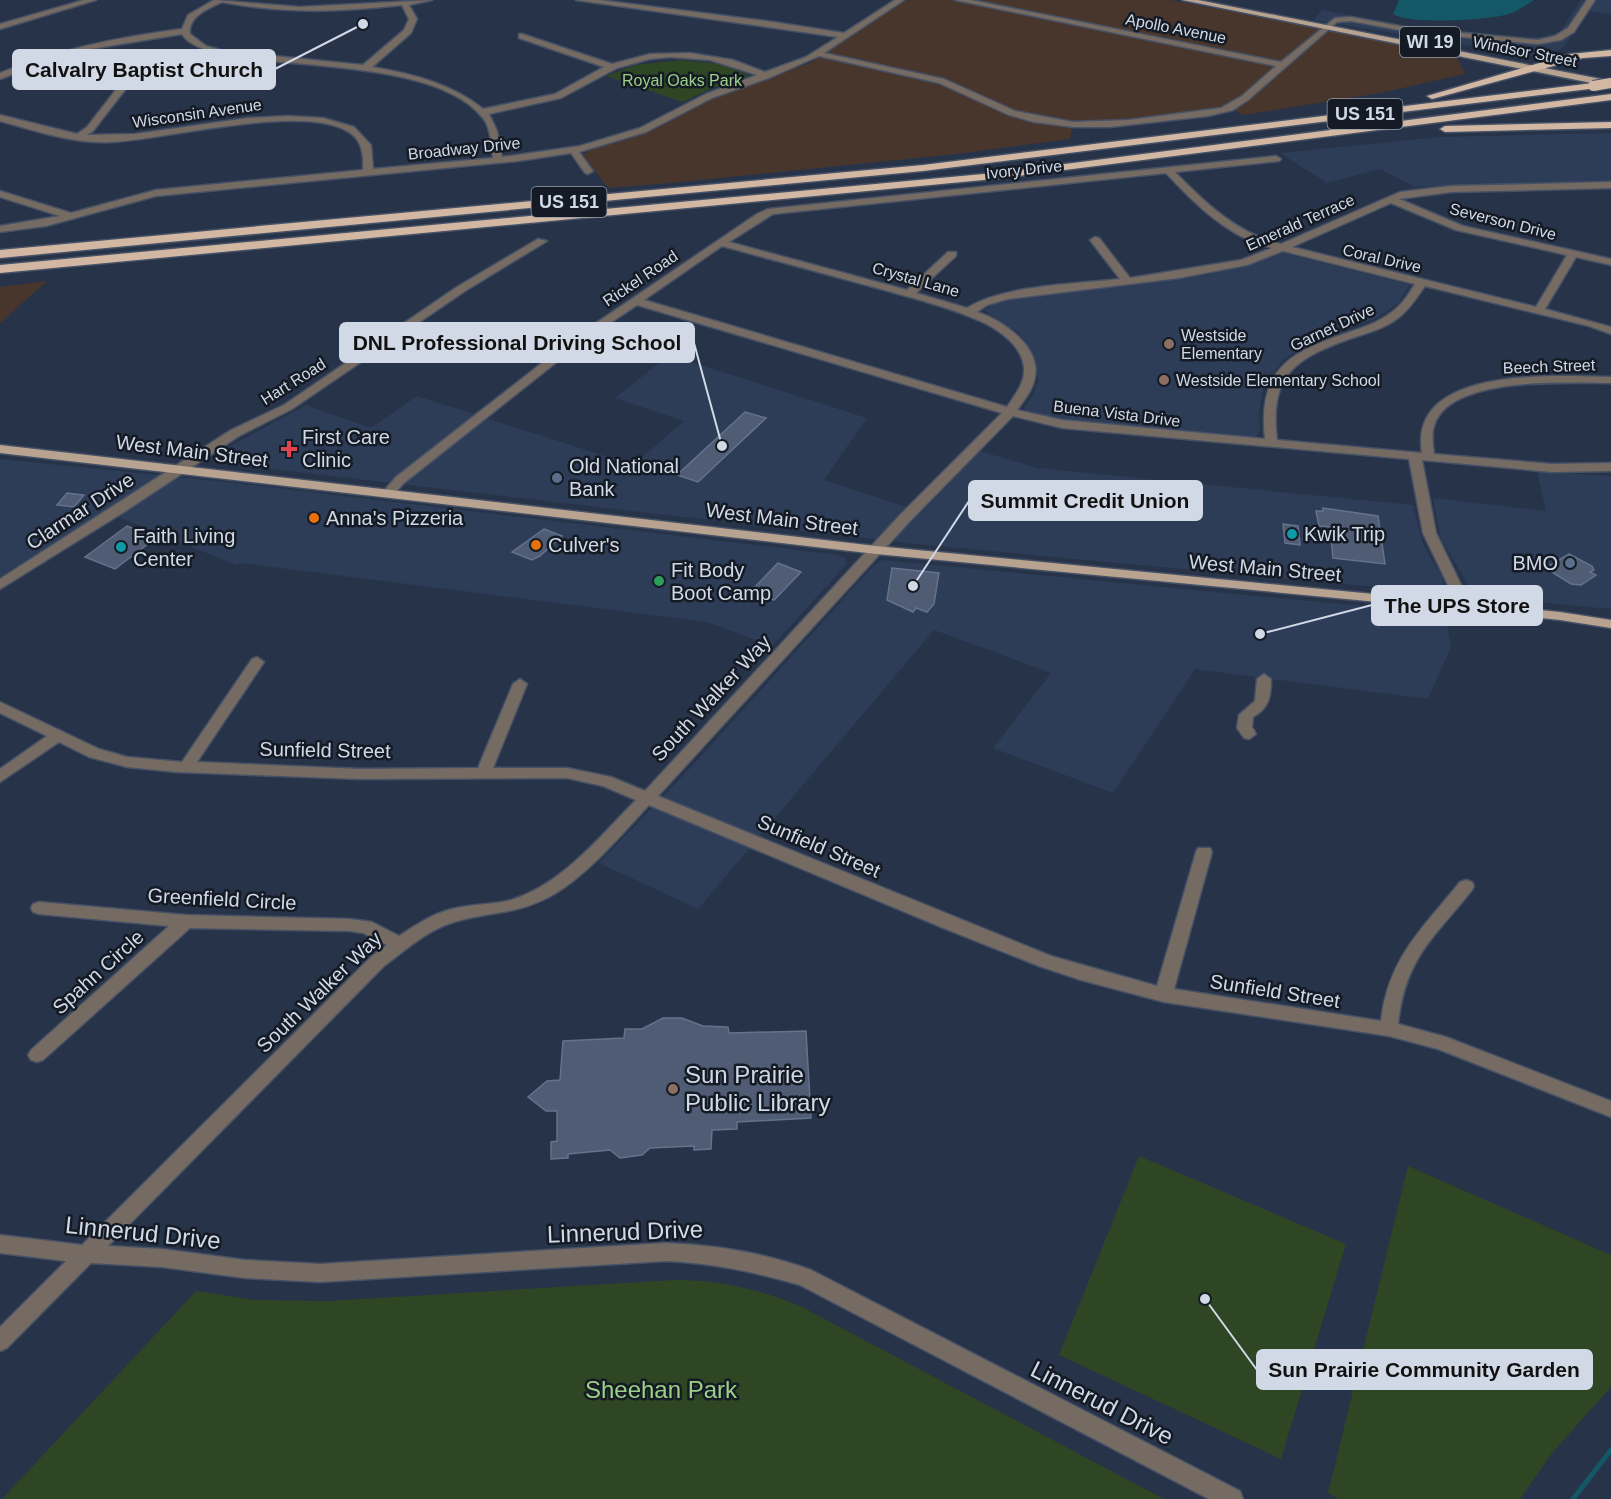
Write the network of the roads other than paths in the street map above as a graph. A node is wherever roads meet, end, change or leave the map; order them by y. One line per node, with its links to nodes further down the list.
1 (92, 0): 12 (street)
2 (222, 0): 11 (street); 14 (street)
3 (428, 0): 11 (street)
4 (580, 0): 16 (street)
5 (886, 0): 9 (street)
6 (959, 0): 23 (street, Apollo Avenue)
7 (1186, 0): 10 (main road, Windsor Street / WI 19)
8 (1591, 0): 13 (street)
9 (899, 1): 16 (street, Broadway Drive)
10 (1199, 1): 13 (main road, Windsor Street / WI 19)
11 (404, 2): 25 (street)
12 (0, 27)
13 (1327, 27): 20 (main road, Windsor Street / WI 19); 21 (main road, Windsor Street / WI 19); 23 (street)
14 (185, 31): 25 (street); 27 (street)
15 (522, 36): 24 (street)
16 (847, 36): 18 (street, Broadway Drive)
17 (1611, 53): 19 (highway)
18 (819, 54): 23 (street); 28 (street, Broadway Drive)
19 (1584, 55): 21 (highway); 22 (highway)
20 (1502, 62): 21 (main road, Windsor Street / WI 19); 26 (highway)
21 (1534, 64): 22 (highway); 26 (highway); 31 (main road, Windsor Street / WI 19)
22 (1554, 64): 29 (main road, Windsor Street)
23 (1282, 65)
24 (613, 67): 28 (street); 33 (street)
25 (365, 68): 33 (street)
26 (1511, 75): 37 (highway)
27 (0, 76)
28 (766, 76): 39 (street, Broadway Drive)
29 (1611, 76)
30 (125, 84): 36 (street)
31 (1611, 84): 37 (highway, US 151, bridge)
32 (1611, 97): 38 (highway, US 151)
33 (482, 112): 41 (street)
34 (0, 118): 36 (street, Wisconsin Avenue)
35 (1611, 125): 38 (highway)
36 (79, 137): 44 (street, Wisconsin Avenue)
37 (1137, 143): 55 (highway, US 151)
38 (1257, 144): 59 (highway, US 151)
39 (574, 151): 41 (street, Broadway Drive); 42 (street)
40 (1276, 159): 43 (street, Ivory Drive)
41 (498, 160): 44 (street, Broadway Drive)
42 (588, 171)
43 (1169, 171): 48 (street, Ivory Drive); 54 (street, Coral Drive)
44 (368, 172): 49 (street, Broadway Drive)
45 (1611, 185): 47 (street, Emerald Terrace)
46 (0, 194): 49 (street)
47 (1390, 199): 54 (street, Emerald Terrace); 56 (street, Severson Drive)
48 (775, 210): 53 (street, Rickel Road)
49 (70, 216): 50 (street, Broadway Drive)
50 (0, 229)
51 (1095, 240): 60 (street)
52 (542, 241): 74 (street, Hart Road)
53 (722, 243): 62 (street, Crystal Lane); 63 (street, Rickel Road)
54 (1281, 248): 60 (street, Emerald Terrace); 61 (street, Coral Drive)
55 (0, 254)
56 (1573, 254): 58 (street, Severson Drive); 64 (street)
57 (952, 255): 62 (street)
58 (1611, 262)
59 (0, 269)
60 (1127, 281): 65 (street, Emerald Terrace)
61 (1421, 283): 64 (street, Coral Drive); 69 (street, Garnet Drive)
62 (909, 294): 65 (street, Crystal Lane)
63 (635, 301): 68 (street, Buena Vista Drive); 75 (street, Rickel Road)
64 (1539, 311): 66 (street, Coral Drive)
65 (969, 312): 68 (street, Crystal Lane)
66 (1611, 331)
67 (1611, 380): 72 (street, Beech Street)
68 (1010, 412): 69 (street, Buena Vista Drive); 76 (street, Crystal Lane)
69 (1272, 444): 71 (street, Buena Vista Drive)
70 (0, 449): 74 (main road, West Main Street)
71 (1415, 457): 72 (street, Buena Vista Drive); 78 (street)
72 (1429, 458): 73 (street, Buena Vista Drive)
73 (1611, 467)
74 (181, 469): 75 (main road, West Main Street); 77 (street, Clarmar Drive)
75 (388, 493): 76 (main road, West Main Street)
76 (876, 550): 78 (main road, West Main Street); 91 (street, South Walker Way)
77 (0, 585)
78 (1462, 606): 80 (main road, West Main Street)
79 (1611, 615): 80 (main road, West Main Street)
80 (1560, 616): 81 (main road, West Main Street)
81 (1611, 624)
82 (256, 662): 88 (street)
83 (1264, 680): 86 (street)
84 (520, 684): 89 (street)
85 (0, 707): 87 (street, Sunfield Street)
86 (1249, 734)
87 (57, 736): 88 (street, Sunfield Street); 90 (street)
88 (186, 767): 89 (street, Sunfield Street)
89 (484, 772): 91 (street, Sunfield Street)
90 (0, 777)
91 (648, 798): 96 (street, South Walker Way); 97 (street, Sunfield Street)
92 (1204, 852): 97 (street)
93 (1466, 886): 98 (street)
94 (39, 908): 95 (street, Greenfield Circle)
95 (186, 921): 96 (street, Greenfield Circle); 99 (street, Spahn Circle)
96 (399, 944): 102 (street, South Walker Way)
97 (1164, 995): 98 (street, Sunfield Street)
98 (1389, 1029): 100 (street, Sunfield Street)
99 (37, 1055)
100 (1611, 1109)
101 (0, 1245): 102 (street, Linnerud Drive)
102 (86, 1254): 103 (street, South Walker Way); 104 (street, Linnerud Drive)
103 (0, 1341)
104 (1232, 1499)

